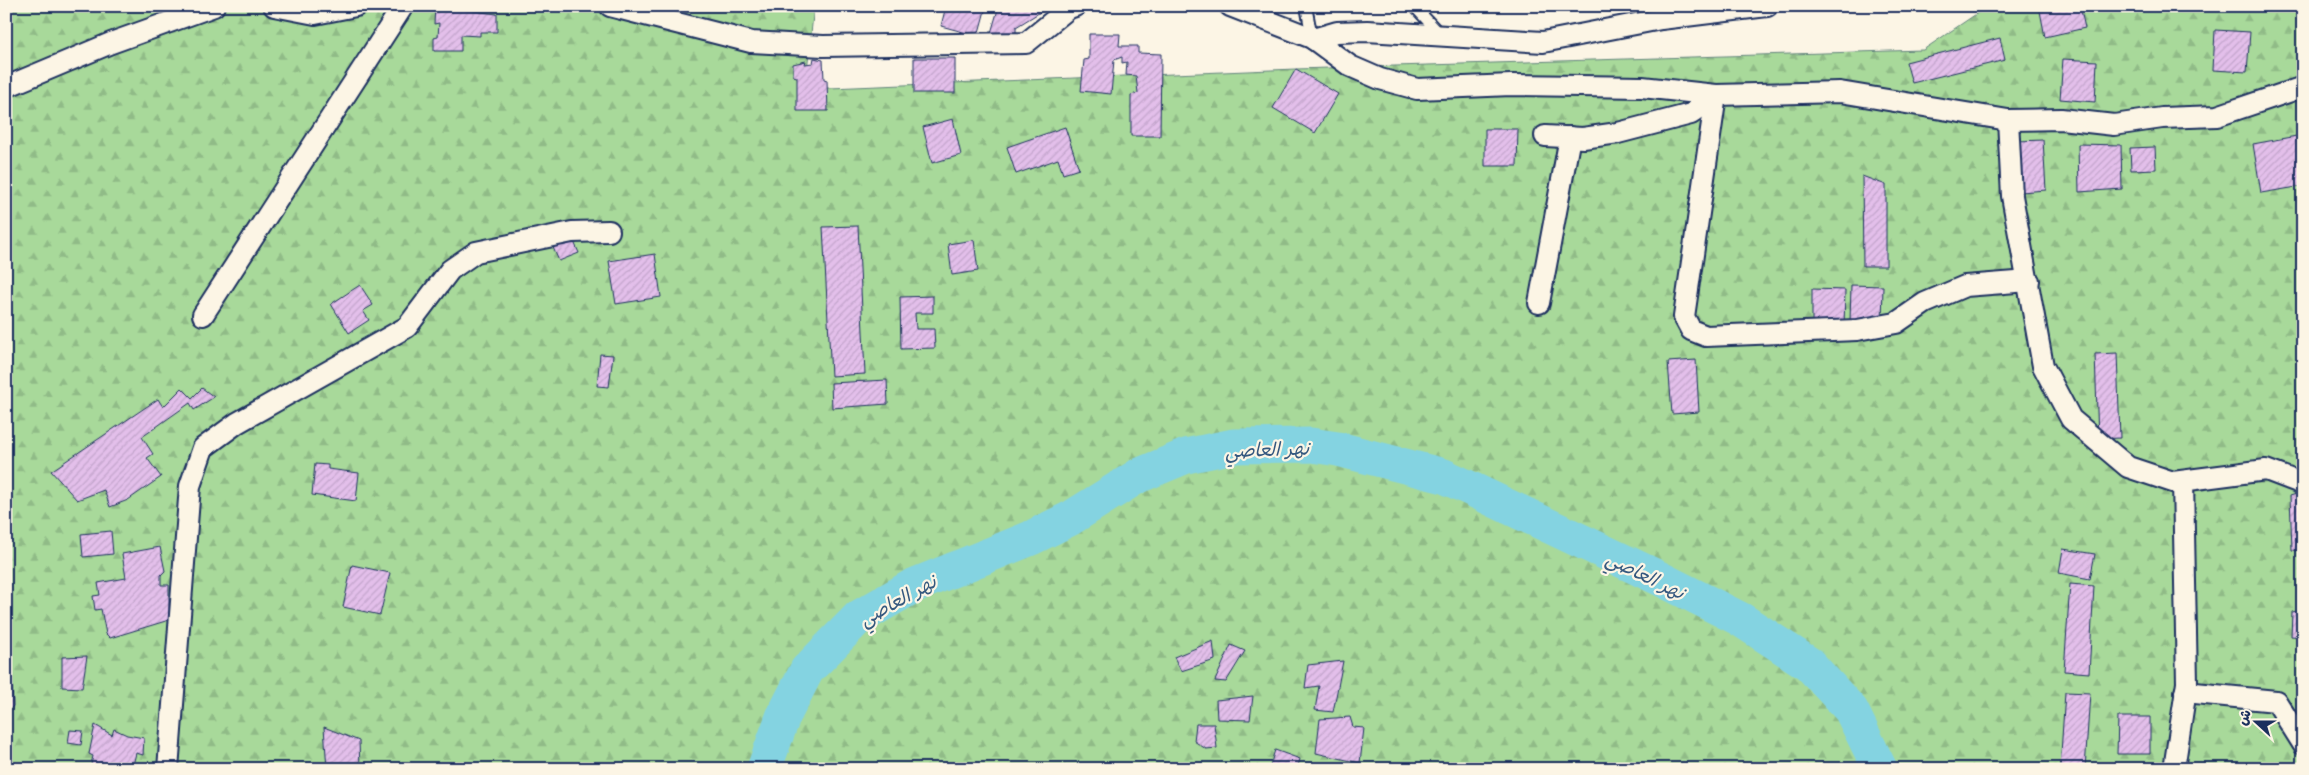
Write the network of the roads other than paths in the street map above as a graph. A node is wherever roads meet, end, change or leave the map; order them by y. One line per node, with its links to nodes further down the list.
1 (214, 6): 13 (street)
2 (274, 6): 3 (street)
3 (356, 6)
4 (404, 6): 22 (street)
5 (610, 6): 6 (street)
6 (1075, 6)
7 (1230, 6): 12 (street)
8 (1306, 6): 12 (lane)
9 (1414, 6): 11 (lane)
10 (1767, 6): 11 (street)
11 (1442, 36): 12 (street)
12 (1313, 39): 15 (street)
13 (6, 87)
14 (2303, 87): 16 (street)
15 (1716, 95): 16 (street); 18 (street); 20 (street)
16 (2008, 120): 20 (street)
17 (1546, 136): 18 (street)
18 (1570, 137): 21 (street)
19 (609, 231): 27 (street)
20 (2029, 281): 23 (street)
21 (1539, 303)
22 (203, 315)
23 (2183, 481): 24 (street); 25 (street)
24 (2303, 484)
25 (2185, 692): 26 (street); 28 (street)
26 (2303, 744)
27 (168, 769)
28 (2174, 769)

